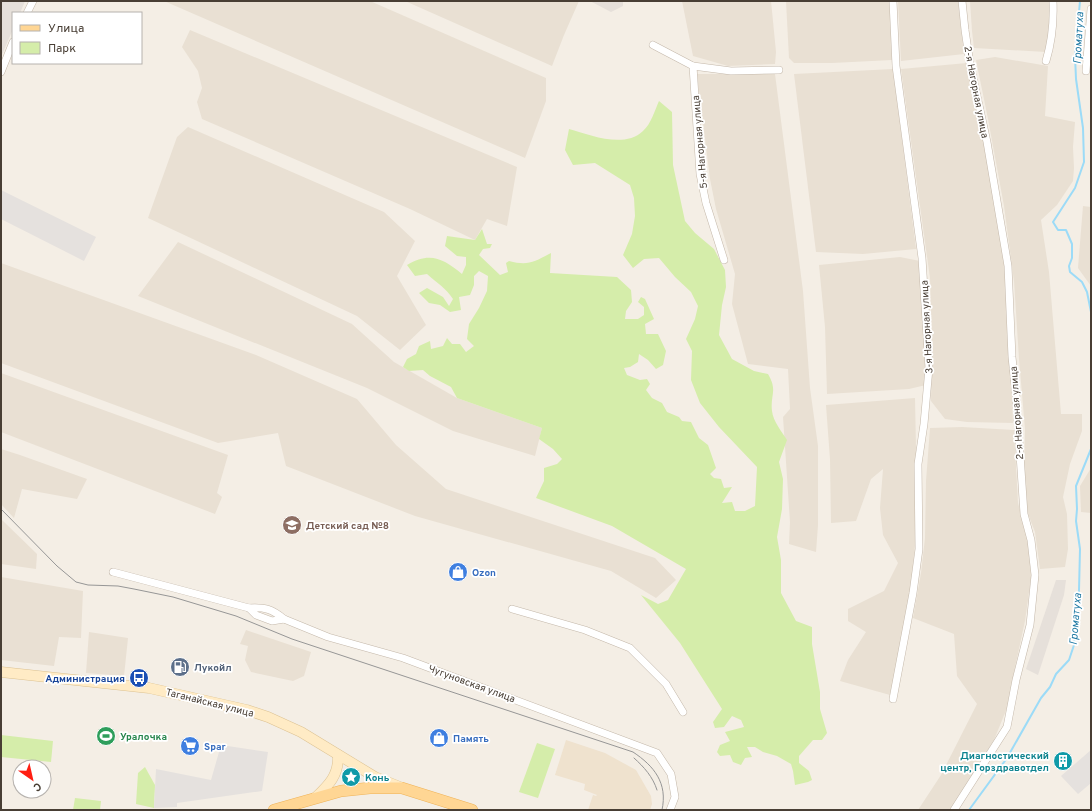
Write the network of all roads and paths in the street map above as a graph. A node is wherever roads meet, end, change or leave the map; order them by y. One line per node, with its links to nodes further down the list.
1 (33, 1): 6 (street)
2 (893, 1): 18 (street, 3-я Нагорная улица)
3 (962, 1): 26 (street, 2-я Нагорная улица)
4 (1053, 1): 9 (street)
5 (1091, 9): 12 (street)
6 (28, 12)
7 (12, 44): 13 (street)
8 (654, 45): 10 (street)
9 (1046, 61)
10 (693, 66): 11 (street); 14 (street, 5-я Нагорная улица)
11 (779, 70)
12 (1086, 71)
13 (1, 72)
14 (724, 260)
15 (113, 572): 25 (street, Чугуновская улица)
16 (512, 609): 19 (street)
17 (1, 672): 20 (main road, Таганайская улица)
18 (893, 699)
19 (683, 712)
20 (338, 755): 21 (main road, Таганайская улица); 22 (main road)
21 (402, 788): 22 (main road); 24 (main road)
22 (314, 799): 23 (main road)
23 (274, 810)
24 (472, 810)
25 (670, 810)
26 (954, 810)

